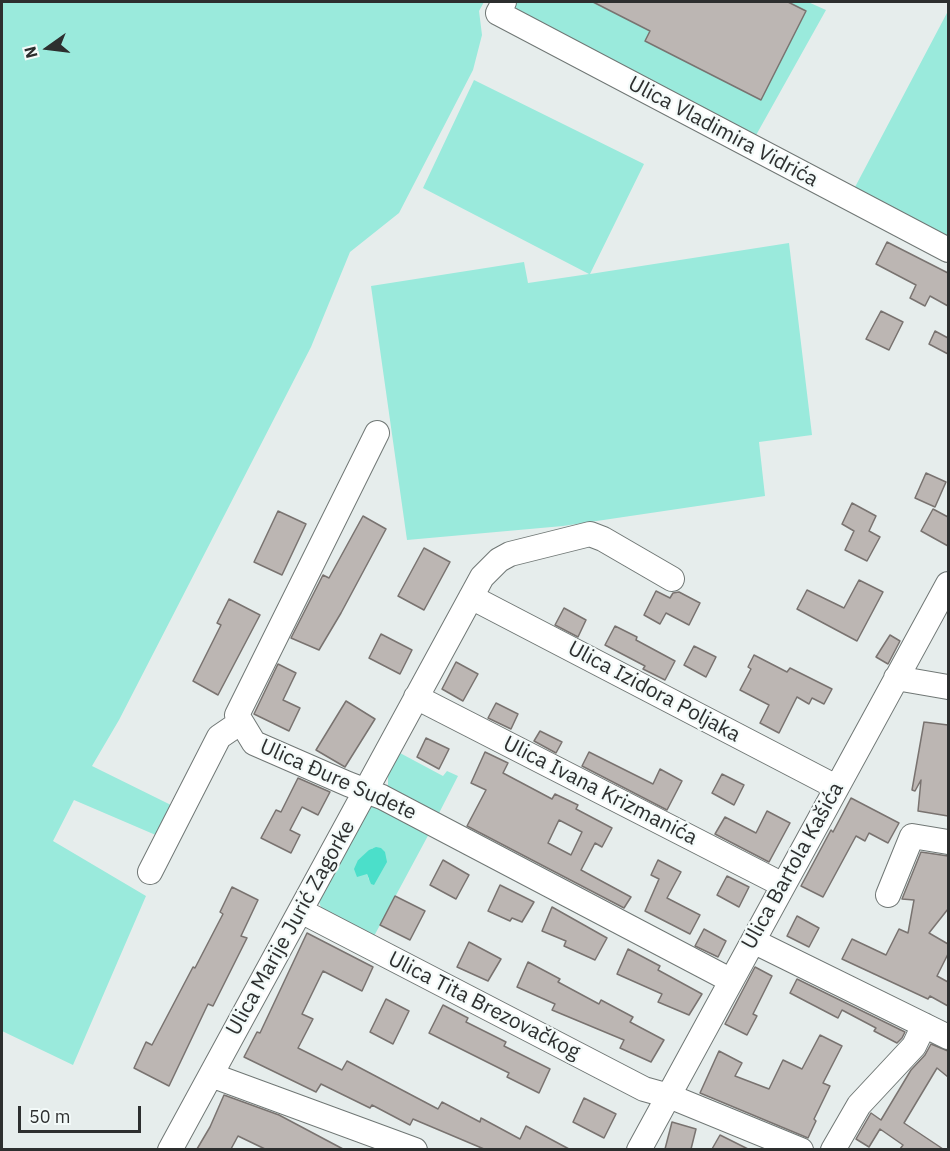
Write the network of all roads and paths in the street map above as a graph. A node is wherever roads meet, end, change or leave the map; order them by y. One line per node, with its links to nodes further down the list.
1 (501, 7): 2 (street, Ulica Vladimira Vidrića)
2 (948, 250)
3 (377, 433): 10 (street, Ulica Đure Sudete)
4 (672, 579): 6 (street, Ulica Marije Jurić Zagorke)
5 (948, 584): 7 (street, Ulica Bartola Kašića)
6 (471, 597): 9 (street, Ulica Marije Jurić Zagorke); 11 (street, Ulica Izidora Poljaka)
7 (896, 678): 8 (street); 11 (street, Ulica Bartola Kašića)
8 (948, 687)
9 (416, 697): 12 (street, Ulica Marije Jurić Zagorke); 15 (street, Ulica Ivana Krizmanića)
10 (241, 722): 12 (street, Ulica Đure Sudete); 14 (street)
11 (836, 787): 15 (street, Ulica Bartola Kašića)
12 (366, 790): 17 (street, Ulica Marije Jurić Zagorke); 19 (street, Ulica Đure Sudete)
13 (948, 842): 16 (street)
14 (150, 873)
15 (783, 885): 18 (street, Ulica Bartola Kašića)
16 (888, 895)
17 (301, 911): 22 (street, Ulica Marije Jurić Zagorke); 23 (street, Ulica Tita Brezovačkog)
18 (753, 941): 19 (street, Ulica Bartola Kašića); 20 (street)
19 (730, 980): 23 (street, Ulica Bartola Kašića)
20 (924, 1025): 21 (street); 28 (street)
21 (948, 1037)
22 (211, 1075): 24 (street, Ulica Marije Jurić Zagorke); 25 (street)
23 (669, 1096): 26 (street, Ulica Bartola Kašića); 27 (street, Ulica Tita Brezovačkog)
24 (170, 1149)
25 (415, 1149)
26 (639, 1149)
27 (801, 1149)
28 (833, 1149)

